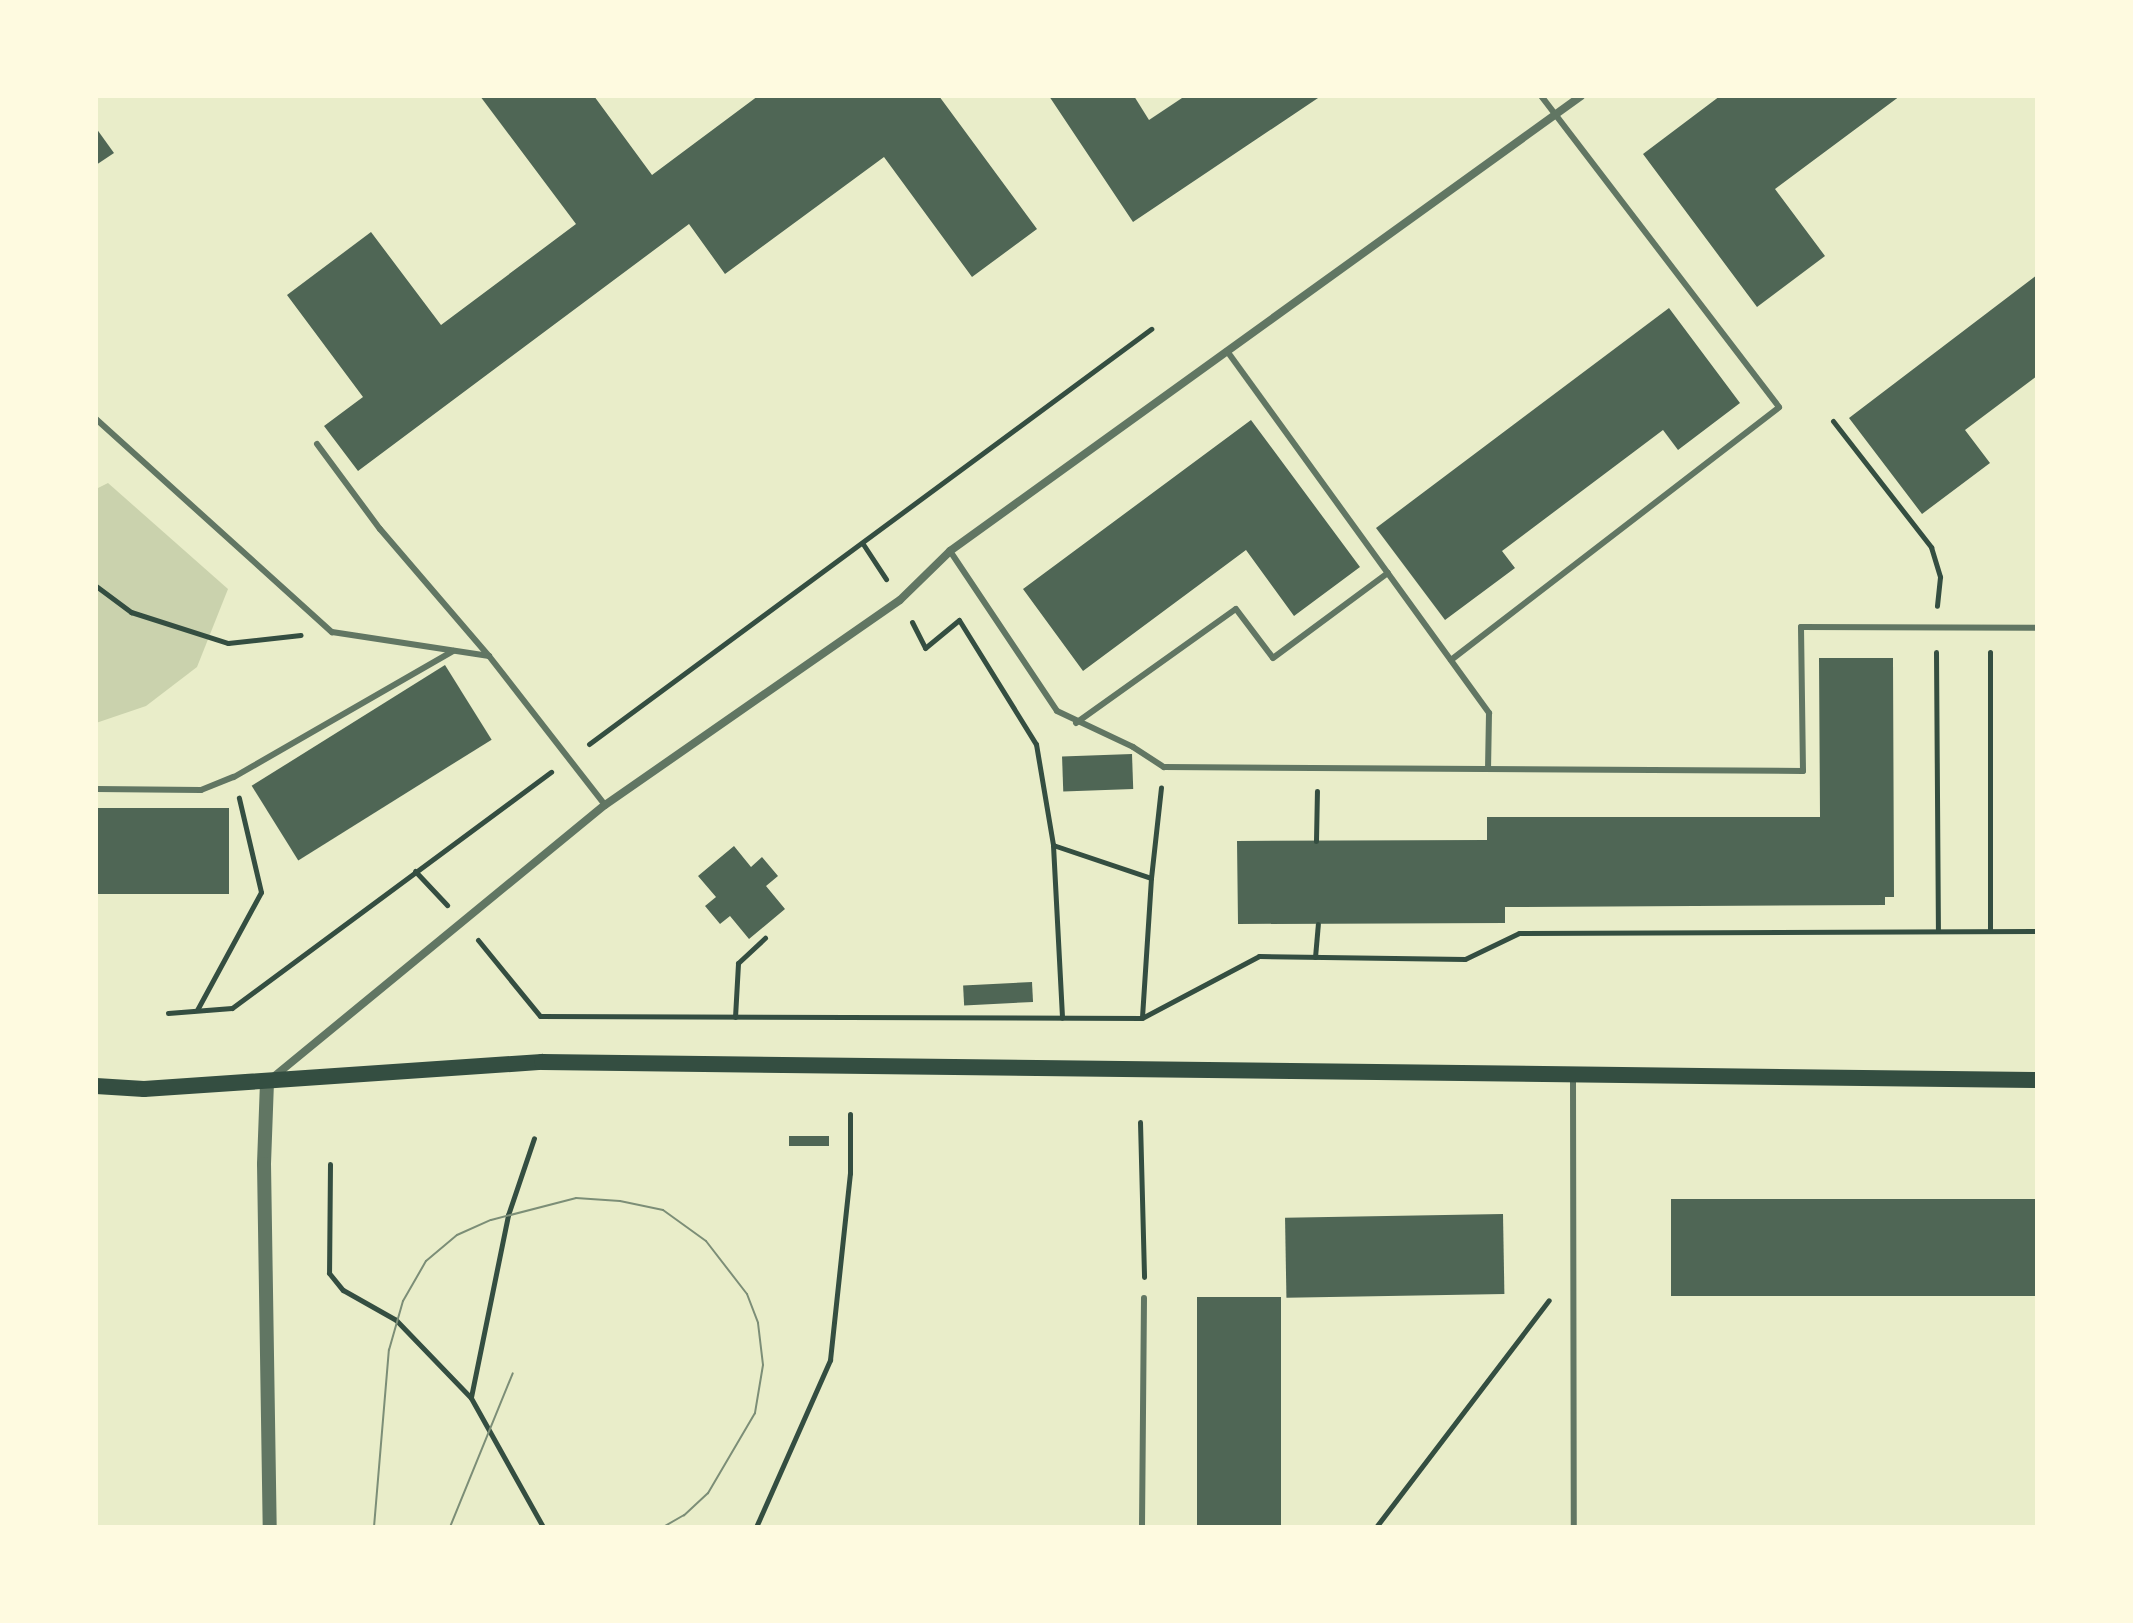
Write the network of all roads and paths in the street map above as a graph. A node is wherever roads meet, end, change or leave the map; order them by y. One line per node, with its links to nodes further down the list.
1 (1541, 96): 3 (lane)
2 (1581, 96): 3 (street)
3 (1555, 115): 5 (street); 19 (lane)
4 (1151, 329): 21 (path)
5 (1227, 351): 9 (street); 10 (lane)
6 (96, 419): 16 (lane)
7 (1833, 421): 13 (path)
8 (317, 444): 18 (lane)
9 (950, 551): 20 (lane); 27 (street)
10 (1388, 573): 19 (lane); 20 (lane)
11 (96, 586): 16 (path)
12 (959, 620): 29 (path)
13 (1936, 628): 14 (lane); 23 (lane); 34 (path)
14 (1990, 628): 15 (lane); 35 (path)
15 (2037, 628)
16 (332, 632): 17 (lane)
17 (453, 651): 18 (lane); 25 (lane)
18 (489, 656): 21 (lane)
19 (1451, 660): 23 (lane)
20 (1076, 723): 22 (lane)
21 (570, 758): 27 (lane); 30 (path)
22 (1164, 767): 24 (lane); 31 (path)
23 (1488, 769): 24 (lane)
24 (1317, 770): 28 (path)
25 (234, 777): 26 (lane); 39 (path)
26 (96, 789)
27 (605, 805): 32 (street)
28 (1316, 841)
29 (1053, 845): 31 (path); 42 (path)
30 (415, 871): 32 (path); 39 (path)
31 (1151, 878): 43 (path)
32 (461, 919): 41 (path); 46 (street)
33 (1318, 924): 38 (path)
34 (1938, 931): 35 (path); 38 (path)
35 (1990, 931): 36 (path)
36 (2037, 931)
37 (765, 938): 41 (path)
38 (1315, 957): 43 (path)
39 (197, 1011): 40 (path)
40 (168, 1013)
41 (735, 1017): 42 (path)
42 (1062, 1018): 43 (path)
43 (1142, 1018)
44 (1573, 1073): 45 (main road); 46 (main road); 52 (lane)
45 (2037, 1080)
46 (267, 1082): 47 (main road); 55 (street)
47 (96, 1086)
48 (850, 1114): 57 (path)
49 (1140, 1122): 53 (path)
50 (534, 1138): 54 (path)
51 (330, 1164): 54 (path)
52 (1574, 1268): 59 (path); 60 (lane)
53 (1144, 1298): 58 (lane)
54 (471, 1398): 56 (path)
55 (270, 1527)
56 (543, 1527)
57 (756, 1527)
58 (1142, 1527)
59 (1376, 1527)
60 (1574, 1527)

